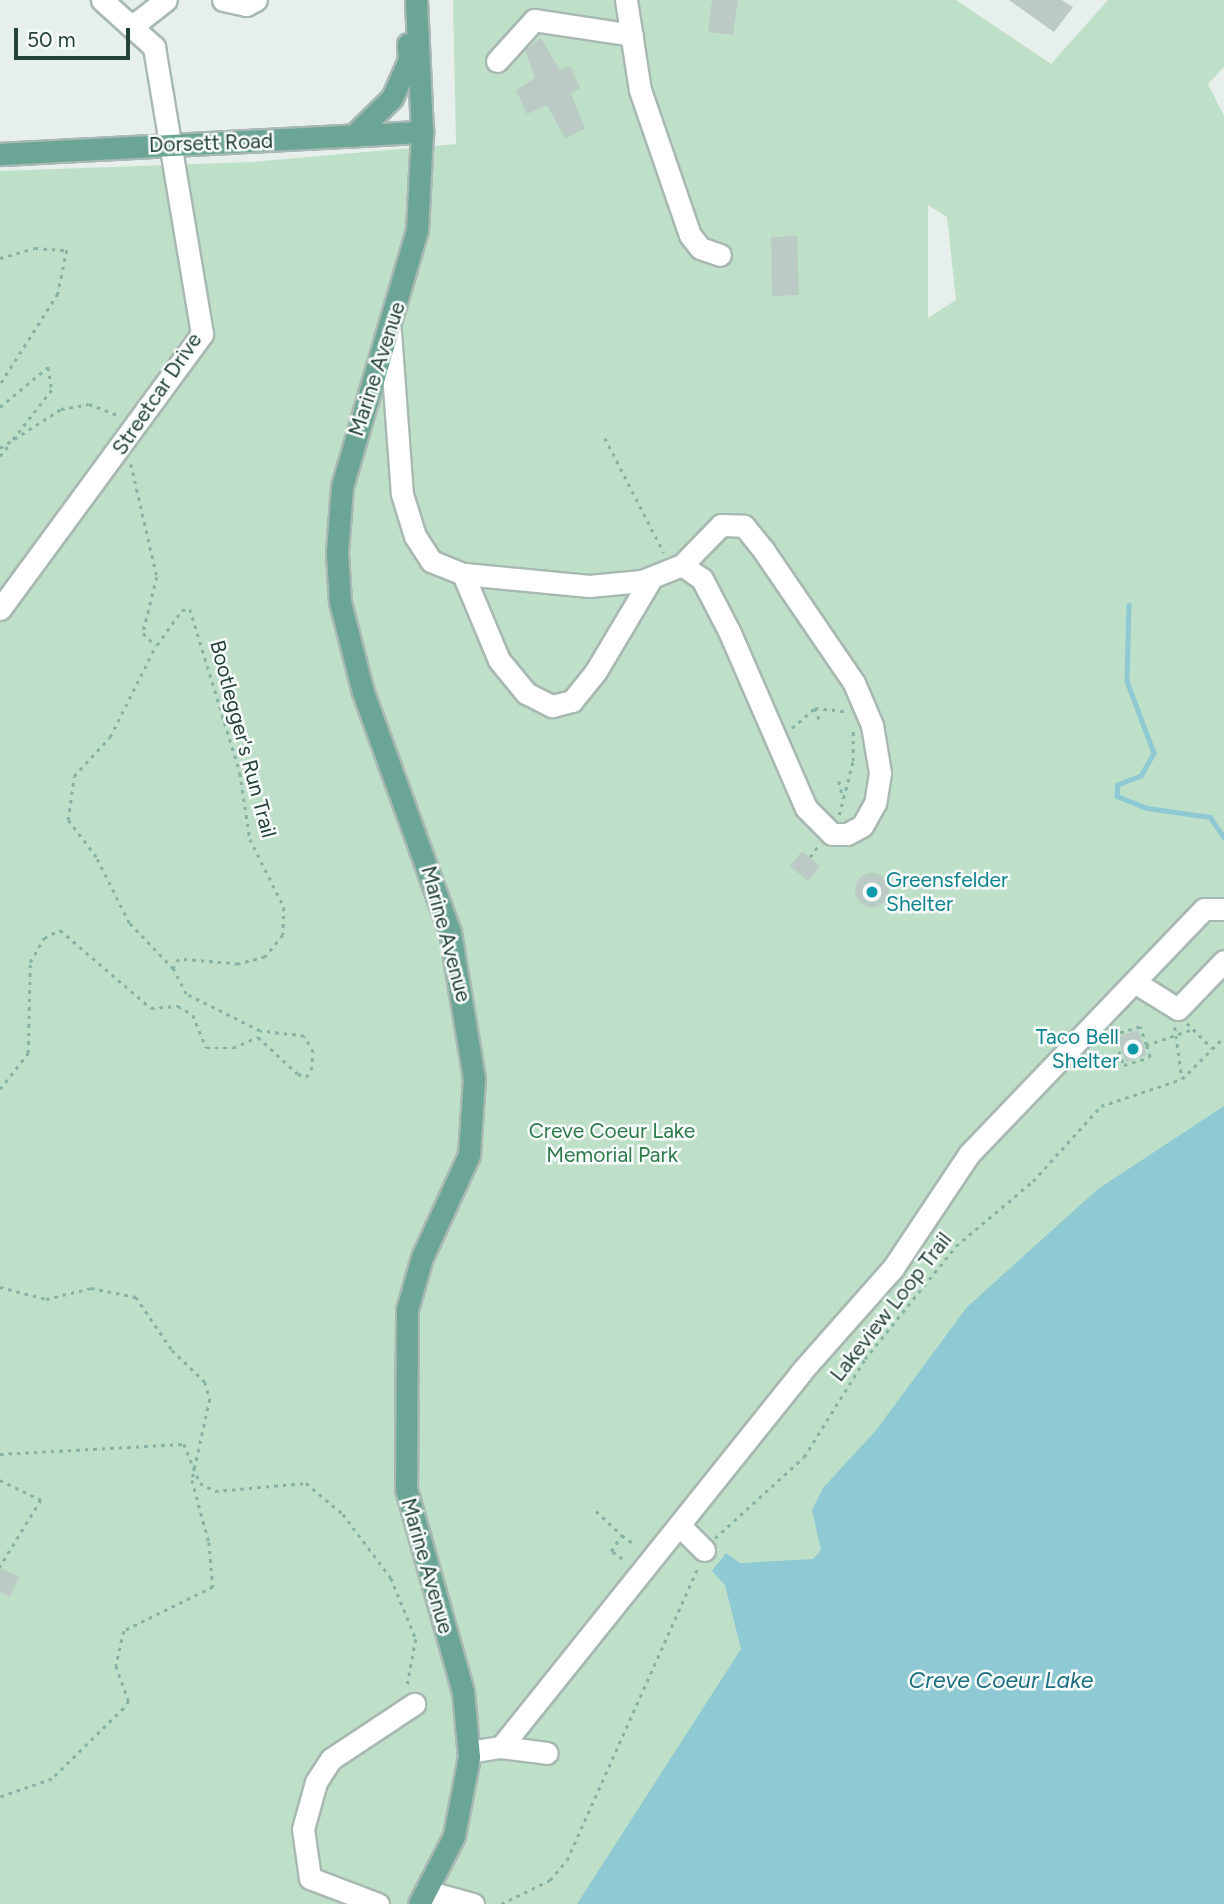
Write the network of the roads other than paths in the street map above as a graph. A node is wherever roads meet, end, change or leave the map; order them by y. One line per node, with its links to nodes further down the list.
1 (102, 0): 8 (street, Streetcar Drive)
2 (166, 0): 8 (street)
3 (223, 0): 4 (street)
4 (256, 0)
5 (406, 0): 12 (main road)
6 (416, 0): 11 (main road, Marine Avenue)
7 (626, 0): 9 (street)
8 (135, 24): 13 (street, Streetcar Drive)
9 (632, 35): 10 (street); 15 (street)
10 (497, 61)
11 (422, 132): 12 (main road, Dorsett Road); 16 (main road, Marine Avenue)
12 (353, 136): 13 (main road, Dorsett Road)
13 (171, 144): 14 (main road, Dorsett Road); 20 (street, Streetcar Drive)
14 (0, 154)
15 (720, 255)
16 (390, 332): 18 (street); 28 (main road, Marine Avenue)
17 (677, 567): 17 (street); 19 (street)
18 (463, 574): 19 (street); 19 (street)
19 (652, 577)
20 (0, 609)
21 (1224, 909): 23 (street)
22 (1224, 961): 23 (street)
23 (1136, 983): 24 (street)
24 (680, 1526): 25 (street); 27 (street)
25 (704, 1550)
26 (412, 1705): 31 (street)
27 (501, 1747): 28 (street); 29 (street)
28 (469, 1752): 30 (main road, Marine Avenue)
29 (547, 1753)
30 (422, 1897): 32 (street)
31 (378, 1904)
32 (473, 1904)

